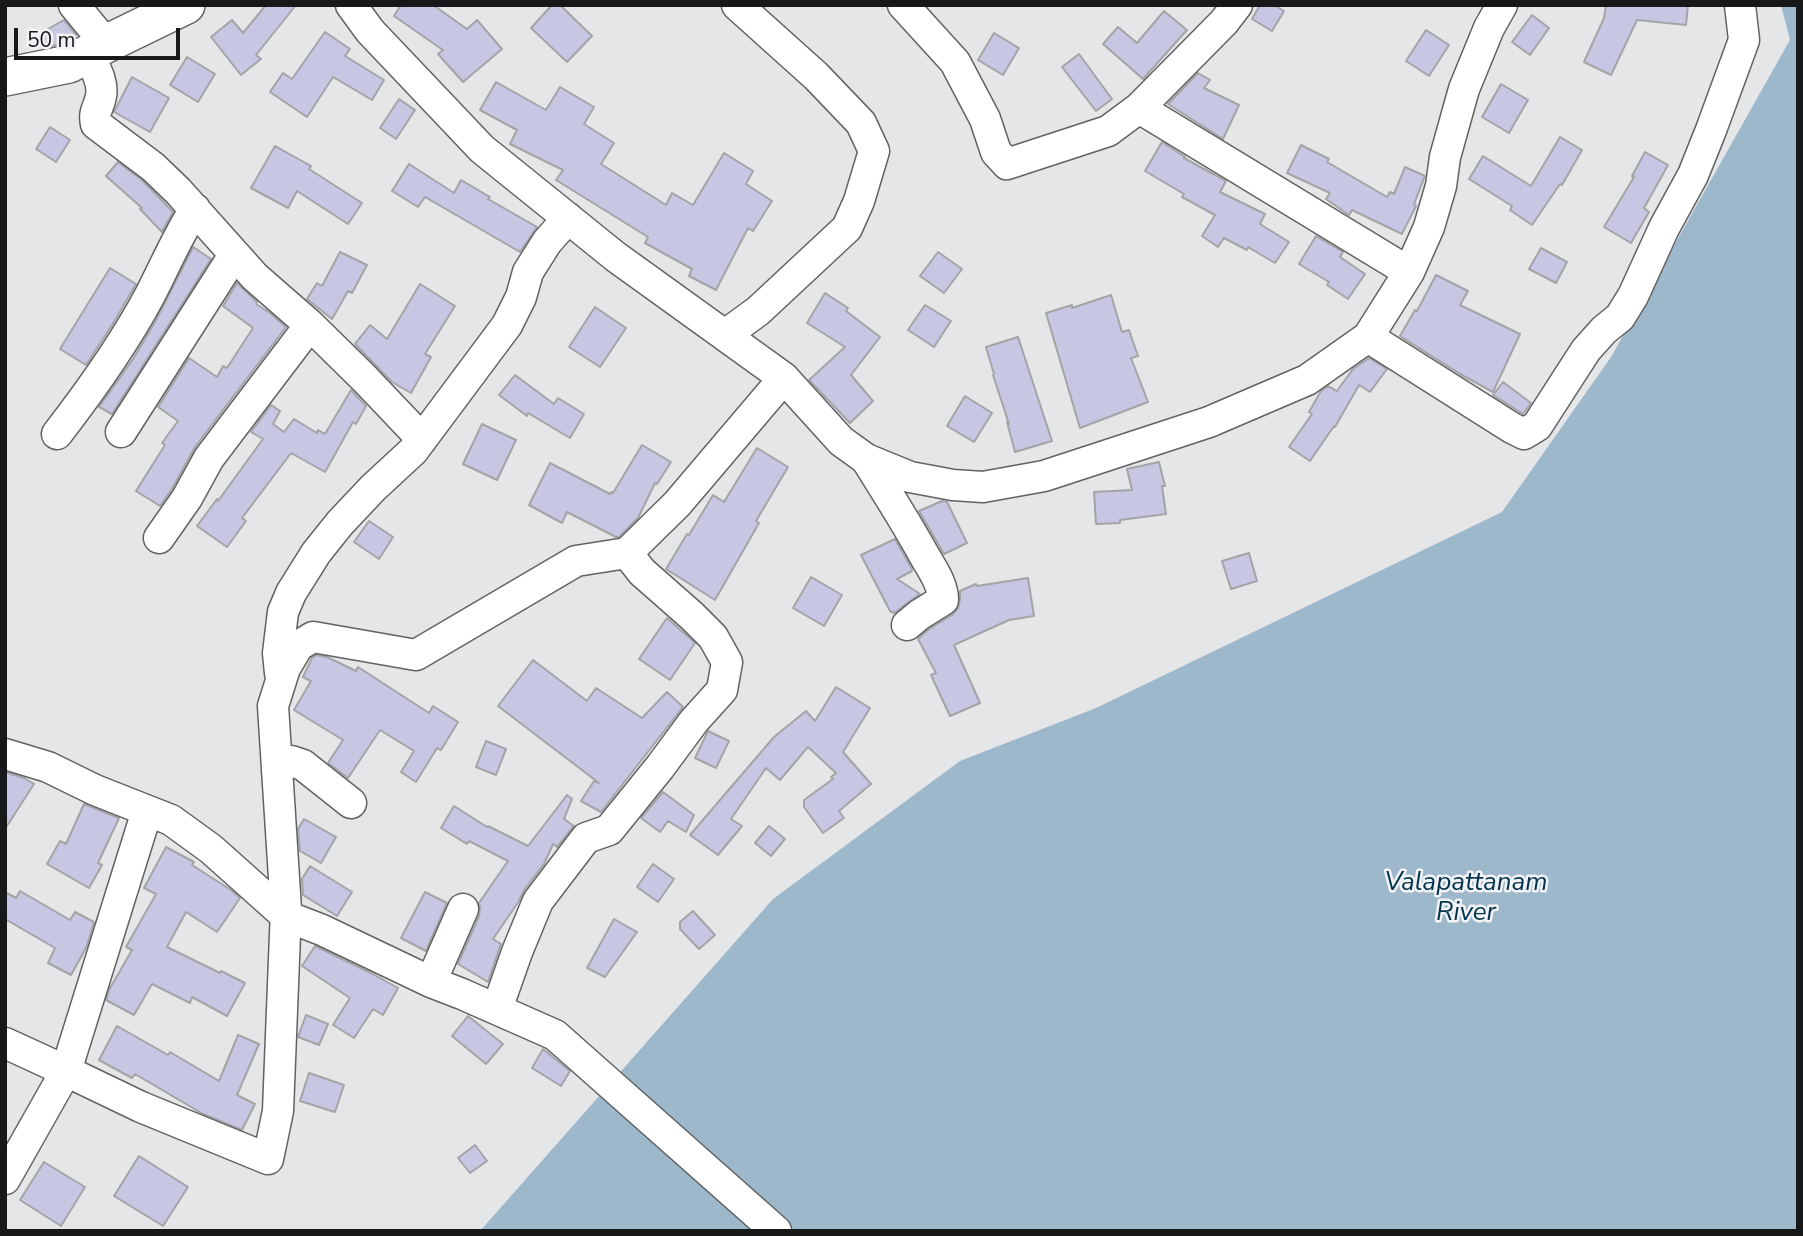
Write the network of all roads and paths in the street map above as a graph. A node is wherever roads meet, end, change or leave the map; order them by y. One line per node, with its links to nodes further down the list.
1 (75, 5): 9 (street)
2 (186, 5): 9 (main road)
3 (351, 5): 13 (street)
4 (737, 5): 17 (street)
5 (903, 5): 11 (street)
6 (1237, 5): 11 (street)
7 (1502, 5): 15 (street)
8 (1740, 5): 18 (street)
9 (97, 48): 10 (main road); 12 (street)
10 (5, 78)
11 (1139, 108): 15 (street)
12 (195, 209): 14 (street); 21 (street)
13 (568, 218): 17 (street); 22 (street)
14 (234, 255): 16 (street); 20 (street)
15 (1409, 272): 18 (street)
16 (310, 325): 22 (street); 24 (street)
17 (724, 335): 19 (street)
18 (1368, 337): 23 (street)
19 (784, 378): 23 (street); 25 (street)
20 (121, 432)
21 (57, 434)
22 (422, 439): 27 (street)
23 (866, 459): 26 (street)
24 (159, 538)
25 (627, 553): 27 (street); 35 (street)
26 (907, 625)
27 (281, 682): 29 (street)
28 (5, 754): 31 (street)
29 (277, 771): 30 (street); 33 (street)
30 (351, 803)
31 (147, 811): 33 (street); 37 (street)
32 (463, 909): 34 (street)
33 (286, 916): 34 (street); 37 (street)
34 (430, 982): 35 (street)
35 (497, 1009): 39 (street)
36 (5, 1043): 37 (street)
37 (66, 1071): 38 (street)
38 (5, 1179)
39 (776, 1231)

